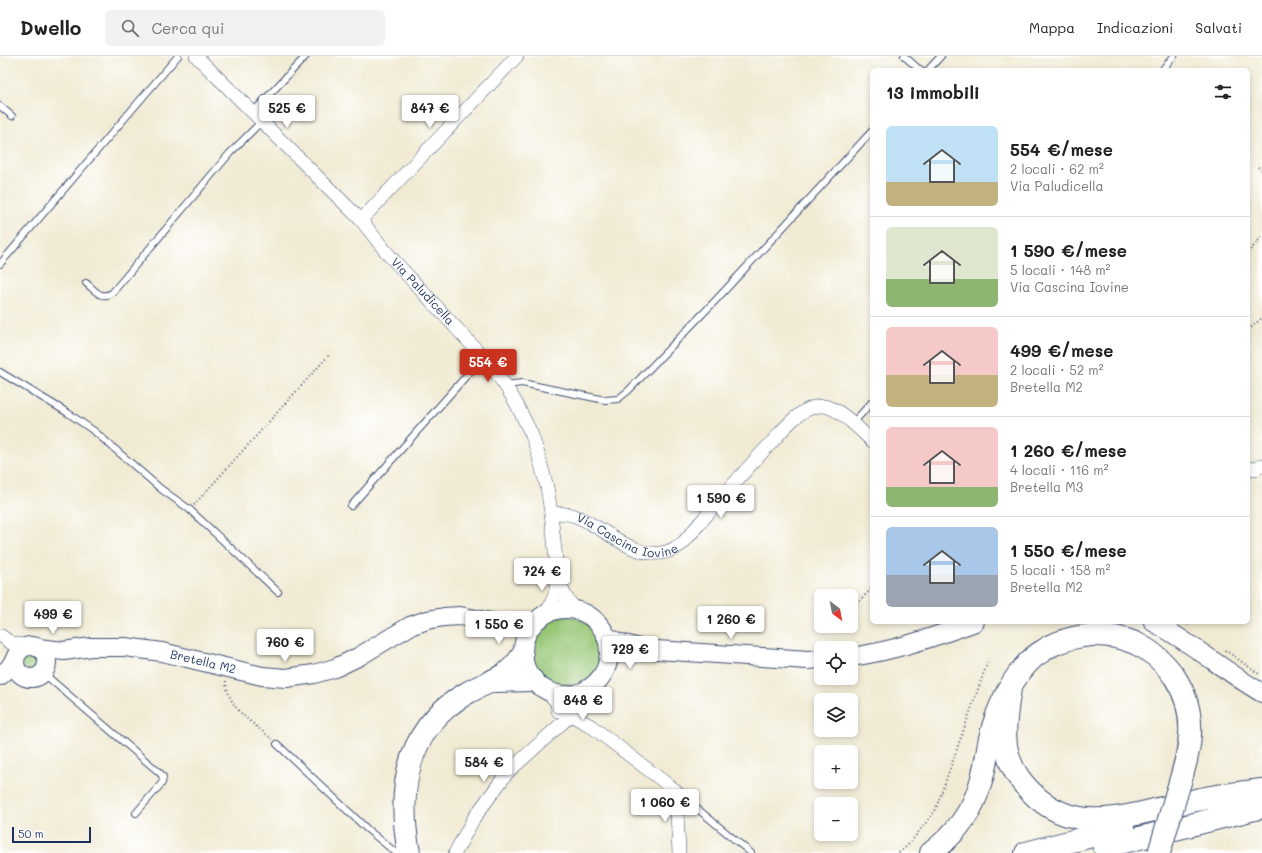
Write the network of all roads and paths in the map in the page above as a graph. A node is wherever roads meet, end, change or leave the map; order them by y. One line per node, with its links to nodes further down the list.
1 (178, 56): 20 (lane)
2 (196, 56): 13 (street, Via Paludicella)
3 (306, 56): 13 (lane)
4 (517, 56): 17 (street)
5 (904, 56): 8 (lane)
6 (941, 56): 9 (lane)
7 (1174, 56): 10 (lane)
8 (918, 68)
9 (930, 68)
10 (1164, 68)
11 (0, 106): 12 (lane)
12 (12, 116)
13 (257, 117): 17 (street, Via Paludicella); 21 (lane)
14 (870, 133): 27 (lane)
15 (1258, 167): 16 (path)
16 (1262, 170)
17 (361, 220): 25 (street, Via Paludicella)
18 (1262, 236): 19 (path)
19 (1250, 251)
20 (0, 264)
21 (86, 283)
22 (1262, 318): 23 (path)
23 (1250, 328)
24 (329, 355): 34 (path)
25 (483, 357): 27 (street, Via Paludicella); 33 (lane)
26 (0, 372): 34 (lane)
27 (505, 385): 35 (street, Via Paludicella)
28 (870, 404): 29 (lane)
29 (853, 424): 30 (street, Via Cascina Iovine); 35 (street, Via Cascina Iovine)
30 (870, 439)
31 (1262, 465): 32 (street)
32 (1250, 468)
33 (351, 506)
34 (189, 509): 38 (lane)
35 (551, 513): 36 (street, Via Paludicella)
36 (558, 578): 40 (street, Via Paludicella); 41 (street, Via Paludicella)
37 (870, 590): 39 (path)
38 (278, 592)
39 (858, 603)
40 (576, 610): 41 (street); 48 (street)
41 (539, 618): 42 (street, Bretella M2); 53 (street)
42 (495, 623): 53 (street, Bretella M2); 59 (street, Bretella M2)
43 (969, 624): 54 (street)
44 (1158, 624): 68 (street)
45 (1187, 624): 46 (path)
46 (1196, 630)
47 (0, 635): 49 (street)
48 (606, 636): 51 (street); 58 (street)
49 (33, 647): 52 (street, Bretella M2); 55 (street); 60 (street)
50 (1220, 647): 62 (path)
51 (642, 650): 56 (street); 58 (street)
52 (64, 651): 59 (street, Bretella M2); 60 (street)
53 (522, 652): 64 (highway); 67 (street)
54 (858, 656)
55 (15, 659): 61 (street); 63 (street)
56 (814, 660)
57 (988, 661): 82 (path)
58 (607, 666): 66 (street)
59 (227, 668): 72 (path)
60 (44, 669): 61 (street); 76 (lane)
61 (22, 675): 63 (street)
62 (1262, 675)
63 (0, 676)
64 (493, 681): 67 (highway); 78 (highway)
65 (1010, 689): 74 (highway); 83 (highway); 86 (highway, bridge)
66 (592, 690): 67 (street); 69 (street); 70 (street)
67 (546, 691): 69 (street); 71 (street)
68 (1262, 693)
69 (571, 715): 70 (street); 71 (street)
70 (591, 726): 73 (street)
71 (545, 738): 79 (street)
72 (277, 744): 77 (lane)
73 (676, 791): 80 (street); 81 (lane)
74 (1262, 791): 84 (highway)
75 (1262, 807): 85 (highway)
76 (136, 813)
77 (399, 853)
78 (409, 853)
79 (455, 853)
80 (679, 853)
81 (751, 853)
82 (899, 853)
83 (931, 853)
84 (1026, 853)
85 (1082, 853)
86 (1159, 853)

